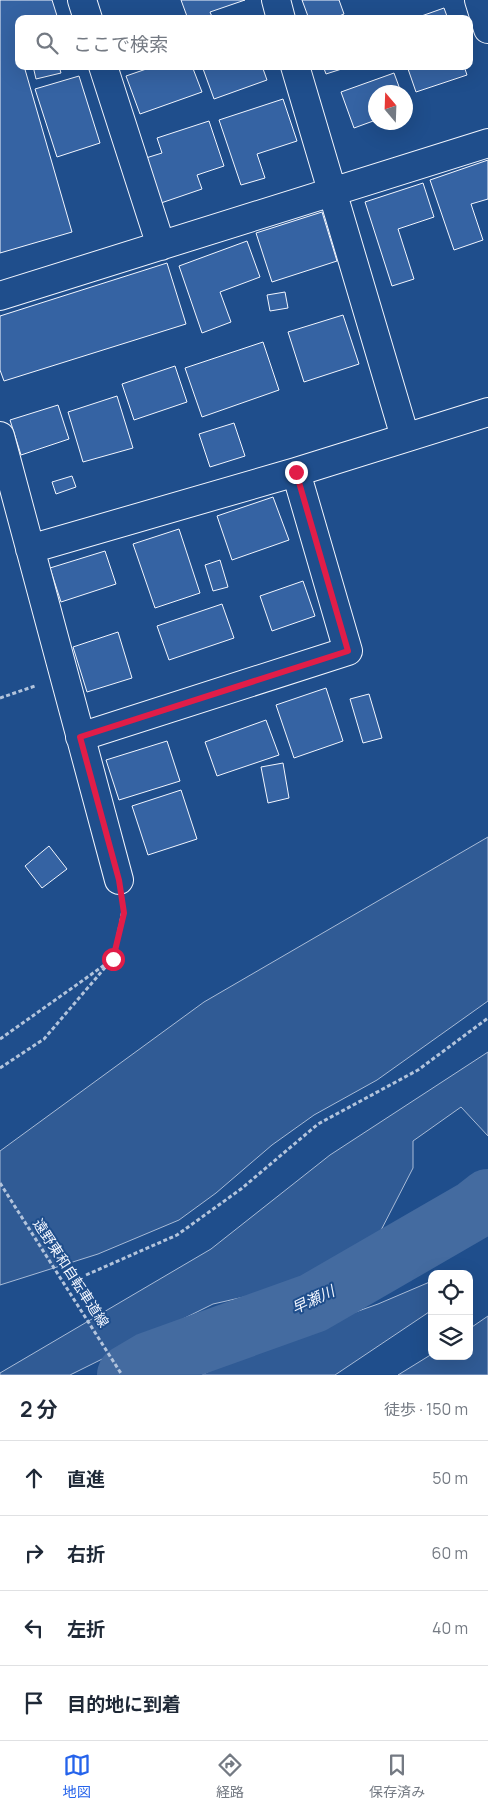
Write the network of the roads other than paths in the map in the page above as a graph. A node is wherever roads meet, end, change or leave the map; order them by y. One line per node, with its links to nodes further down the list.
1 (82, 0): 4 (street)
2 (276, 0): 5 (street)
3 (479, 0): 6 (street)
4 (87, 15)
5 (280, 15)
6 (488, 29)
7 (104, 70): 11 (street)
8 (296, 70): 10 (street)
9 (488, 143): 10 (street)
10 (332, 192): 11 (street); 15 (street)
11 (161, 246): 12 (street)
12 (0, 296)
13 (488, 412): 15 (street)
14 (0, 436): 17 (street)
15 (405, 437): 16 (street)
16 (296, 472): 17 (street); 18 (street)
17 (30, 549): 18 (street)
18 (80, 737): 19 (street)
19 (119, 880)

